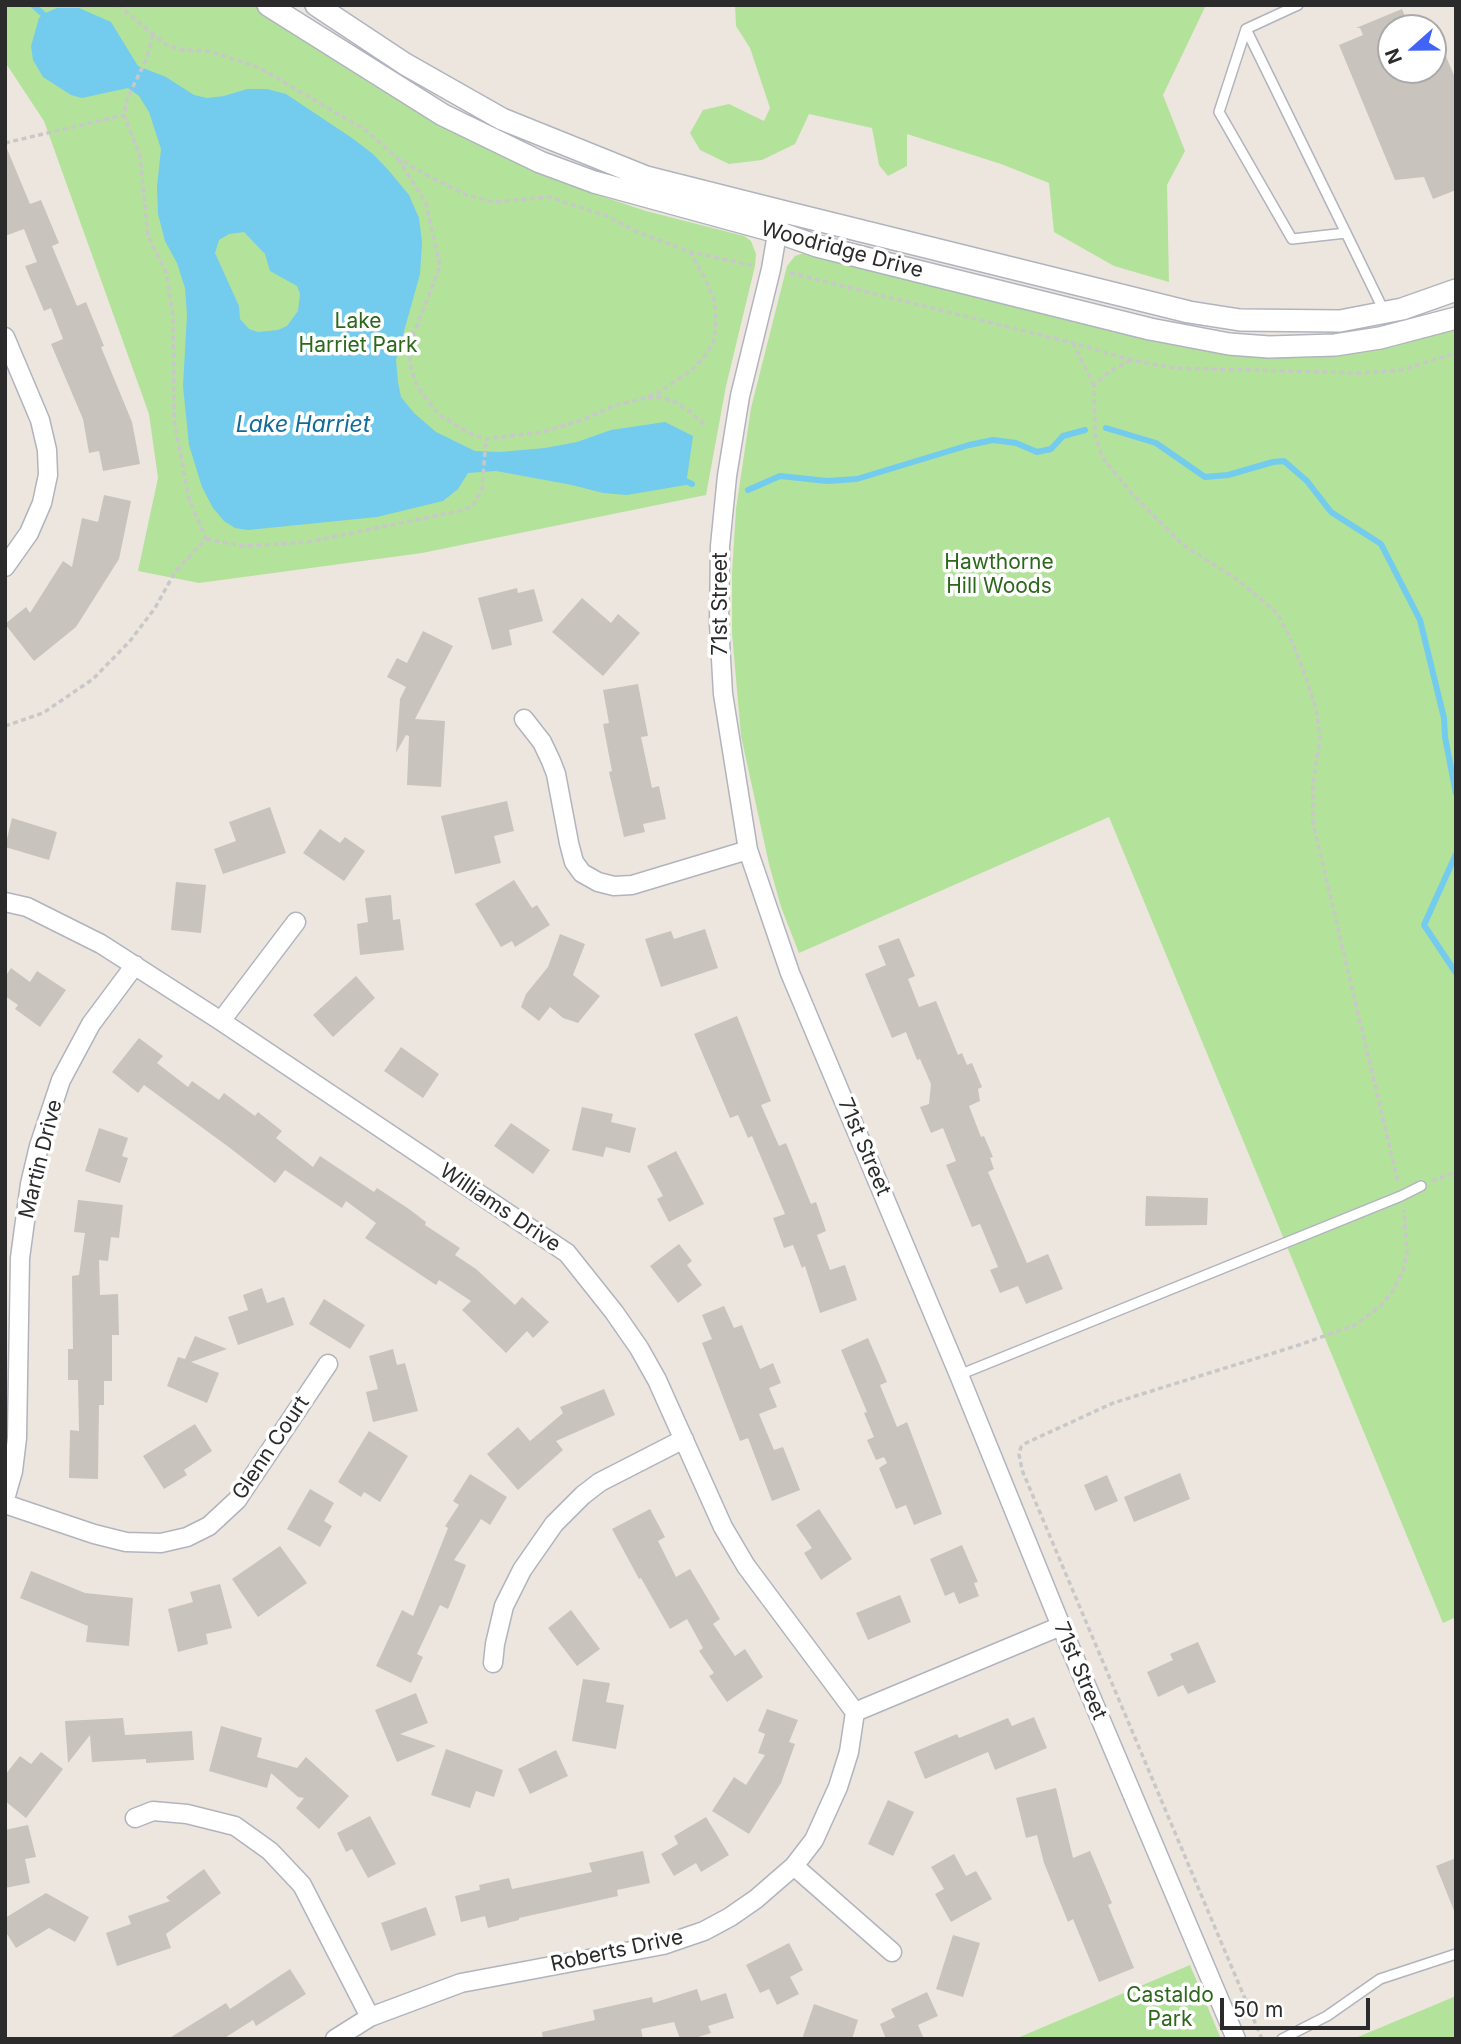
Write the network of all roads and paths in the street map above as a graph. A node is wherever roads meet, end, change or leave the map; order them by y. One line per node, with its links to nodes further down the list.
1 (96, 5): 5 (path)
2 (268, 5): 11 (street, Woodridge Drive)
3 (316, 5): 11 (street, Woodridge Drive)
4 (1298, 5): 6 (lane)
5 (118, 6)
6 (1246, 29): 12 (lane); 12 (lane)
7 (153, 35): 8 (path)
8 (124, 115): 9 (path); 25 (path)
9 (5, 143)
10 (397, 158): 24 (path)
11 (779, 221): 15 (street, Woodridge Drive); 17 (street, Woodridge Drive); 29 (street, 71st Street)
12 (1346, 233): 15 (lane)
13 (690, 252): 22 (path)
14 (1456, 290): 15 (street, Woodridge Drive)
15 (1385, 313): 17 (street)
16 (1456, 318): 17 (street, Woodridge Drive)
17 (1395, 334)
18 (5, 337): 26 (street)
19 (1073, 343): 21 (path)
20 (1131, 360): 21 (path)
21 (1094, 385): 36 (path)
22 (645, 398): 23 (path); 24 (path)
23 (706, 426)
24 (486, 439): 25 (path)
25 (206, 539): 28 (path)
26 (7, 566)
27 (524, 719): 29 (street)
28 (5, 726)
29 (748, 850): 38 (street, 71st Street)
30 (5, 902): 32 (street, Williams Drive)
31 (296, 922): 33 (street)
32 (135, 965): 33 (street, Williams Drive); 40 (street, Martin Drive)
33 (220, 1021): 39 (street, Williams Drive)
34 (1456, 1172): 35 (path)
35 (1421, 1186): 36 (lane)
36 (1401, 1196): 38 (lane); 51 (path)
37 (328, 1364): 40 (street, Glenn Court)
38 (959, 1375): 41 (street, 71st Street)
39 (684, 1439): 42 (street); 43 (street, Williams Drive)
40 (5, 1502)
41 (1061, 1626): 43 (street); 50 (street, 71st Street)
42 (494, 1663)
43 (855, 1712): 45 (street, Roberts Drive)
44 (135, 1818): 48 (street)
45 (794, 1866): 46 (street); 48 (street, Roberts Drive)
46 (892, 1952)
47 (1456, 1954): 52 (lane)
48 (370, 2017): 49 (street, Roberts Drive)
49 (335, 2039)
50 (1236, 2039)
51 (1262, 2039)
52 (1282, 2039)

